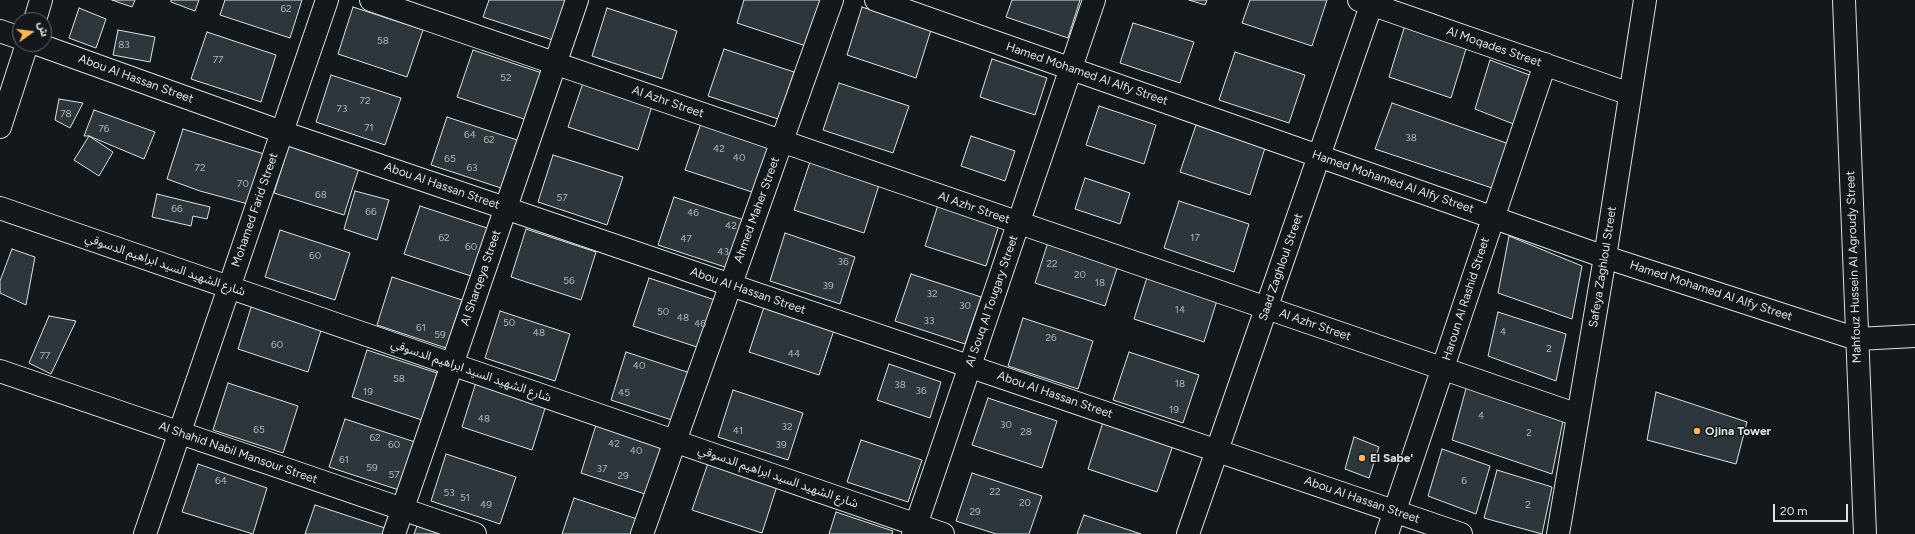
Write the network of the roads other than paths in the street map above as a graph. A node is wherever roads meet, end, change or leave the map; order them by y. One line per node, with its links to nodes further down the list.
1 (41, 0): 11 (street)
2 (327, 0): 21 (street, Mohamed Farid Street)
3 (371, 0): 16 (street, Al Azhr Street)
4 (576, 0): 16 (street, Al Sharqeya Street)
5 (832, 0): 22 (street, Ahmed Maher Street)
6 (876, 0): 18 (street, Hamed Mohamed Al Alfy Street)
7 (1094, 0): 18 (street, Al Souq Al Tougary Street)
8 (1645, 0): 19 (street, Safeya Zaghloul Street)
9 (1844, 0): 33 (street, Mahfouz Hussein Al Agroudy Street)
10 (1368, 1): 17 (street, Al Moqades Street); 23 (street, Saad Zaghloul Street)
11 (37, 12)
12 (0, 31): 13 (street)
13 (12, 35)
14 (52, 50): 21 (street, Abou Al Hassan Street)
15 (24, 52): 20 (street)
16 (555, 63): 22 (street, Al Azhr Street); 25 (street, Al Sharqeya Street)
17 (1545, 64): 19 (street, Al Moqades Street); 26 (street, Haroun Al Rashid Street)
18 (1070, 68): 23 (street, Hamed Mohamed Al Alfy Street); 27 (street, Al Souq Al Tougary Street)
19 (1630, 94): 28 (street, Safeya Zaghloul Street)
20 (0, 127)
21 (282, 132): 25 (street, Abou Al Hassan Street); 30 (street, Mohamed Farid Street)
22 (782, 142): 27 (street, Al Azhr Street); 29 (street, Ahmed Maher Street)
23 (1319, 156): 26 (street, Hamed Mohamed Al Alfy Street); 31 (street, Saad Zaghloul Street)
24 (0, 208): 30 (street, شارع الشهيد السيد ابراهيم الدسوقي)
25 (506, 208): 29 (street, Abou Al Hassan Street); 34 (street, Al Sharqeya Street)
26 (1493, 217): 28 (street, Hamed Mohamed Al Alfy Street); 36 (street, Haroun Al Rashid Street)
27 (1018, 223): 31 (street, Al Azhr Street); 35 (street, Al Souq Al Tougary Street)
28 (1605, 257): 33 (street, Hamed Mohamed Al Alfy Street); 38 (street, Safeya Zaghloul Street)
29 (731, 285): 35 (street, Abou Al Hassan Street); 40 (street, Ahmed Maher Street)
30 (229, 287): 34 (street, شارع الشهيد السيد ابراهيم الدسوقي); 39 (street, Mohamed Farid Street)
31 (1266, 308): 36 (street, Al Azhr Street); 41 (street, Saad Zaghloul Street)
32 (1915, 336): 33 (street, Hamed Mohamed Al Alfy Street)
33 (1857, 339): 54 (street, Mahfouz Hussein Al Agroudy Street)
34 (452, 364): 40 (street, شارع الشهيد السيد ابراهيم الدسوقي); 42 (street, Al Sharqeya Street)
35 (970, 366): 41 (street, Abou Al Hassan Street); 44 (street, Al Souq Al Tougary Street)
36 (1443, 369): 38 (street, Al Azhr Street); 43 (street, Haroun Al Rashid Street)
37 (0, 371): 39 (street, Al Shahid Nabil Mansour Street)
38 (1578, 415): 53 (street, Safeya Zaghloul Street)
39 (179, 432): 42 (street, Al Shahid Nabil Mansour Street); 45 (street, Mohamed Farid Street)
40 (675, 441): 44 (street, شارع الشهيد السيد ابراهيم الدسوقي); 48 (street, Ahmed Maher Street)
41 (1217, 451): 43 (street, Abou Al Hassan Street); 50 (street, Saad Zaghloul Street)
42 (403, 509): 46 (street, Al Sharqeya Street); 47 (street, Al Shahid Nabil Mansour Street)
43 (1395, 511): 51 (street, Haroun Al Rashid Street); 52 (street, Abou Al Hassan Street)
44 (915, 529): 49 (street, شارع الشهيد السيد ابراهيم الدسوقي)
45 (144, 534)
46 (394, 534)
47 (475, 534)
48 (642, 534)
49 (943, 534)
50 (1188, 534)
51 (1387, 534)
52 (1461, 534)
53 (1558, 534)
54 (1865, 534)

